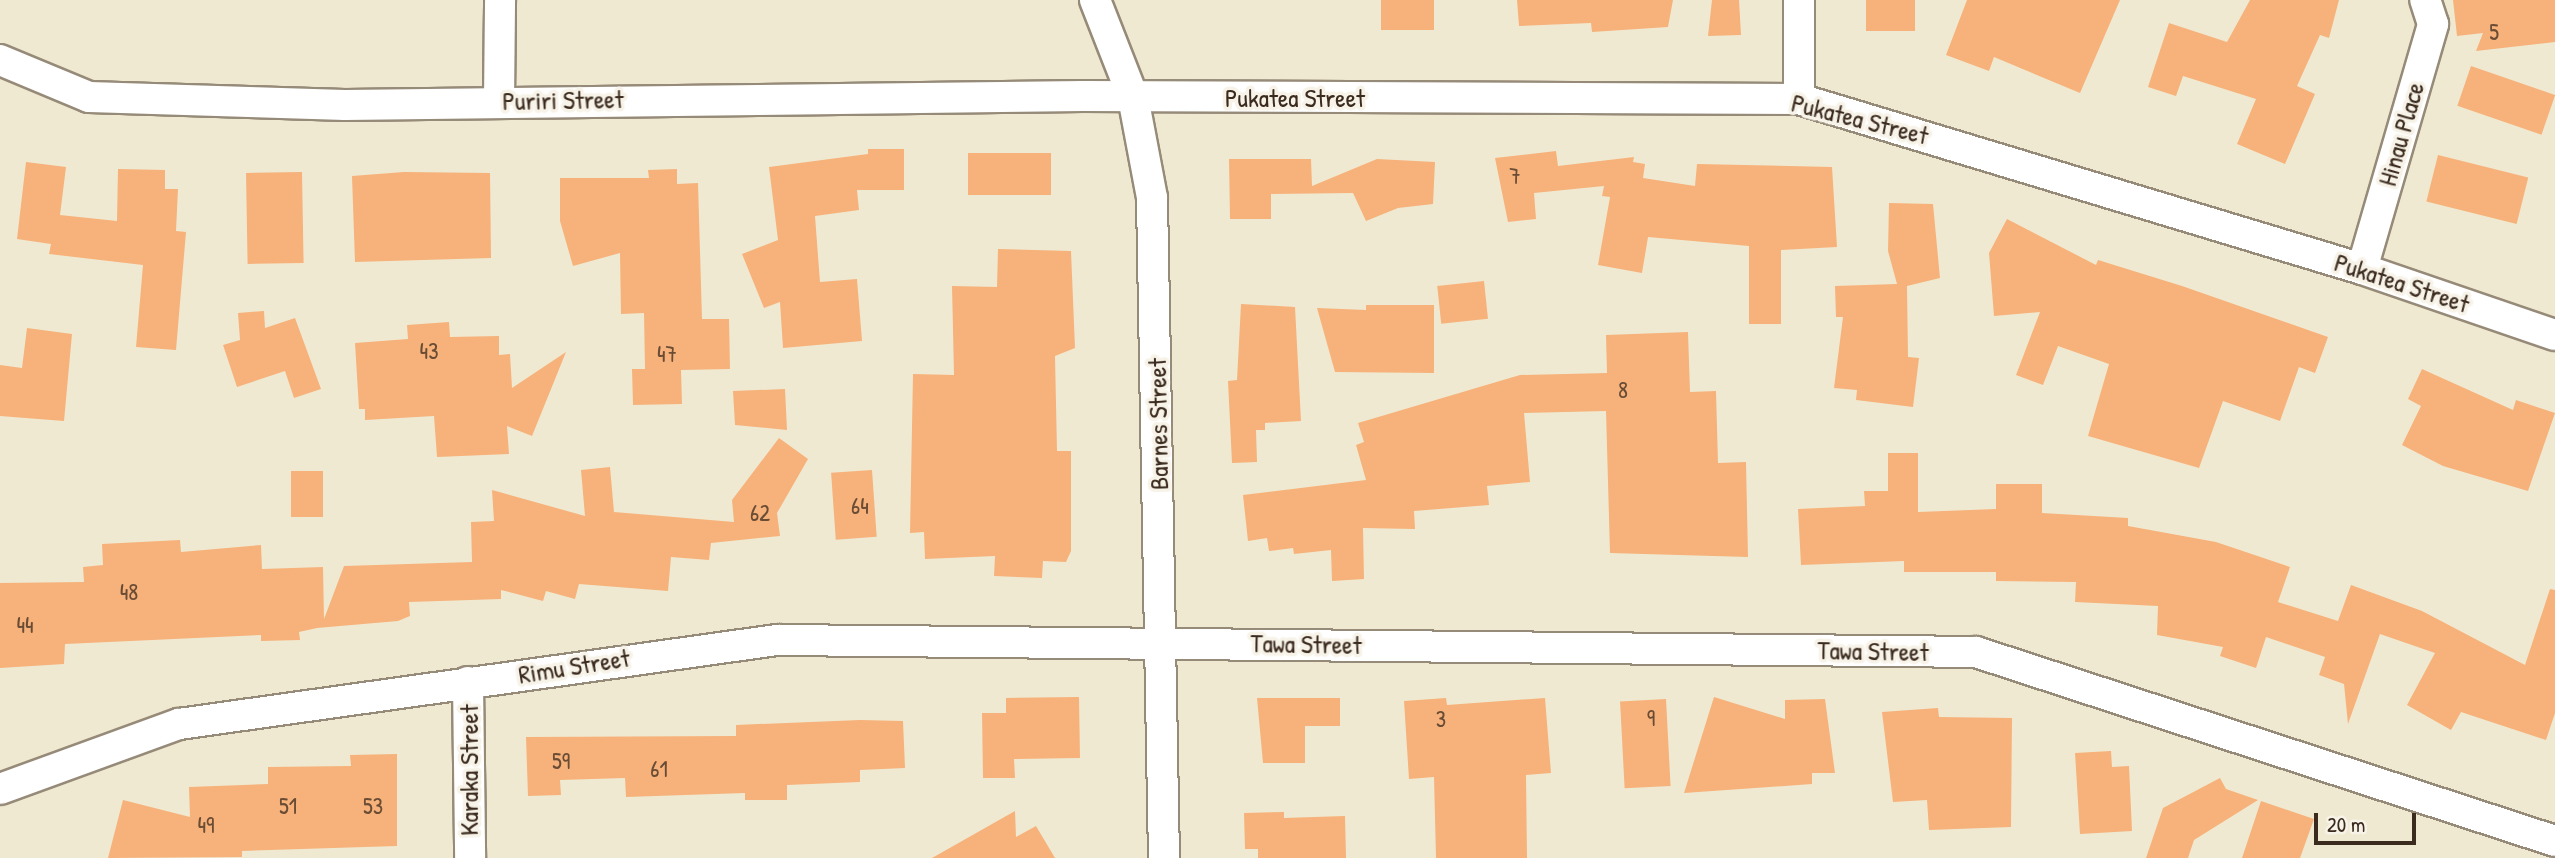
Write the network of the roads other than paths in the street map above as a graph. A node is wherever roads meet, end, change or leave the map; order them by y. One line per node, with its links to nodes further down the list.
1 (500, 0): 8 (street)
2 (1095, 0): 6 (street, Barnes Street)
3 (1799, 0): 7 (street)
4 (2426, 0): 9 (street, Hinau Place)
5 (0, 60): 8 (street, Puriri Street)
6 (1133, 97): 7 (street, Pukatea Street); 8 (street, Puriri Street); 11 (street, Barnes Street)
7 (1799, 100): 9 (street, Pukatea Street)
8 (499, 101)
9 (2362, 269): 10 (street, Pukatea Street)
10 (2555, 335)
11 (1161, 642): 12 (street, Rimu Street); 14 (street, Tawa Street); 16 (street, Barnes Street)
12 (468, 682): 13 (street, Rimu Street); 15 (street, Karaka Street)
13 (0, 789)
14 (2555, 841)
15 (470, 858)
16 (1164, 858)

